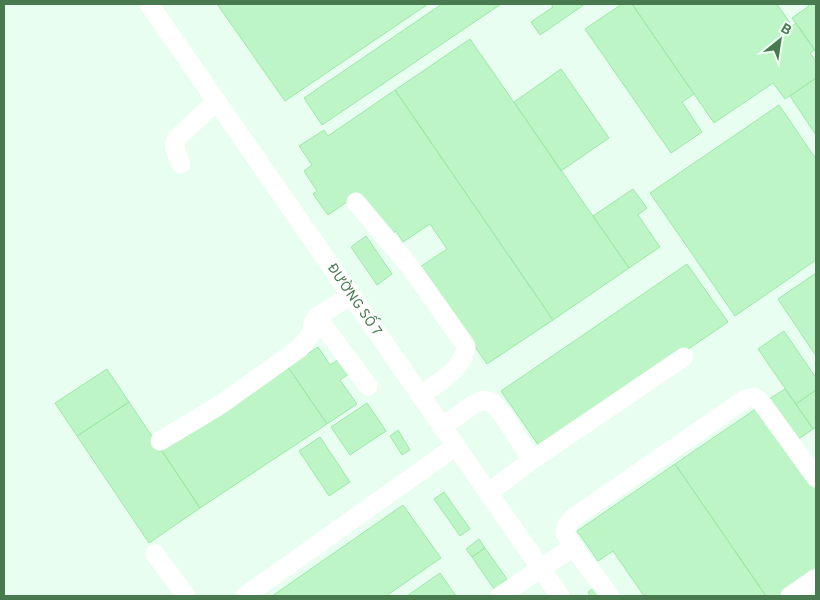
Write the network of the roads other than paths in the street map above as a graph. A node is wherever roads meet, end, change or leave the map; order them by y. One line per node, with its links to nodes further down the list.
1 (150, 4): 2 (street, ĐƯỜNG SỐ 7)
2 (217, 101): 3 (street); 5 (street, ĐƯỜNG SỐ 7)
3 (181, 164)
4 (356, 202): 9 (street)
5 (351, 295): 6 (street); 9 (street, ĐƯỜNG SỐ 7)
6 (317, 317): 8 (street); 11 (street)
7 (684, 357): 13 (street)
8 (368, 386)
9 (420, 395): 10 (street, ĐƯỜNG SỐ 7)
10 (442, 427): 12 (street, ĐƯỜNG SỐ 7); 13 (street)
11 (160, 441)
12 (456, 446): 15 (street, ĐƯỜNG SỐ 7); 22 (street)
13 (532, 460): 15 (street)
14 (816, 478): 16 (street)
15 (488, 493): 18 (street, ĐƯỜNG SỐ 7)
16 (573, 547): 18 (street); 25 (street)
17 (155, 554): 21 (street)
18 (540, 568): 23 (street); 24 (street, ĐƯỜNG SỐ 7)
19 (816, 578): 26 (street)
20 (816, 593): 27 (street)
21 (186, 596)
22 (245, 596)
23 (500, 596)
24 (560, 596)
25 (610, 596)
26 (790, 596)
27 (811, 596)

